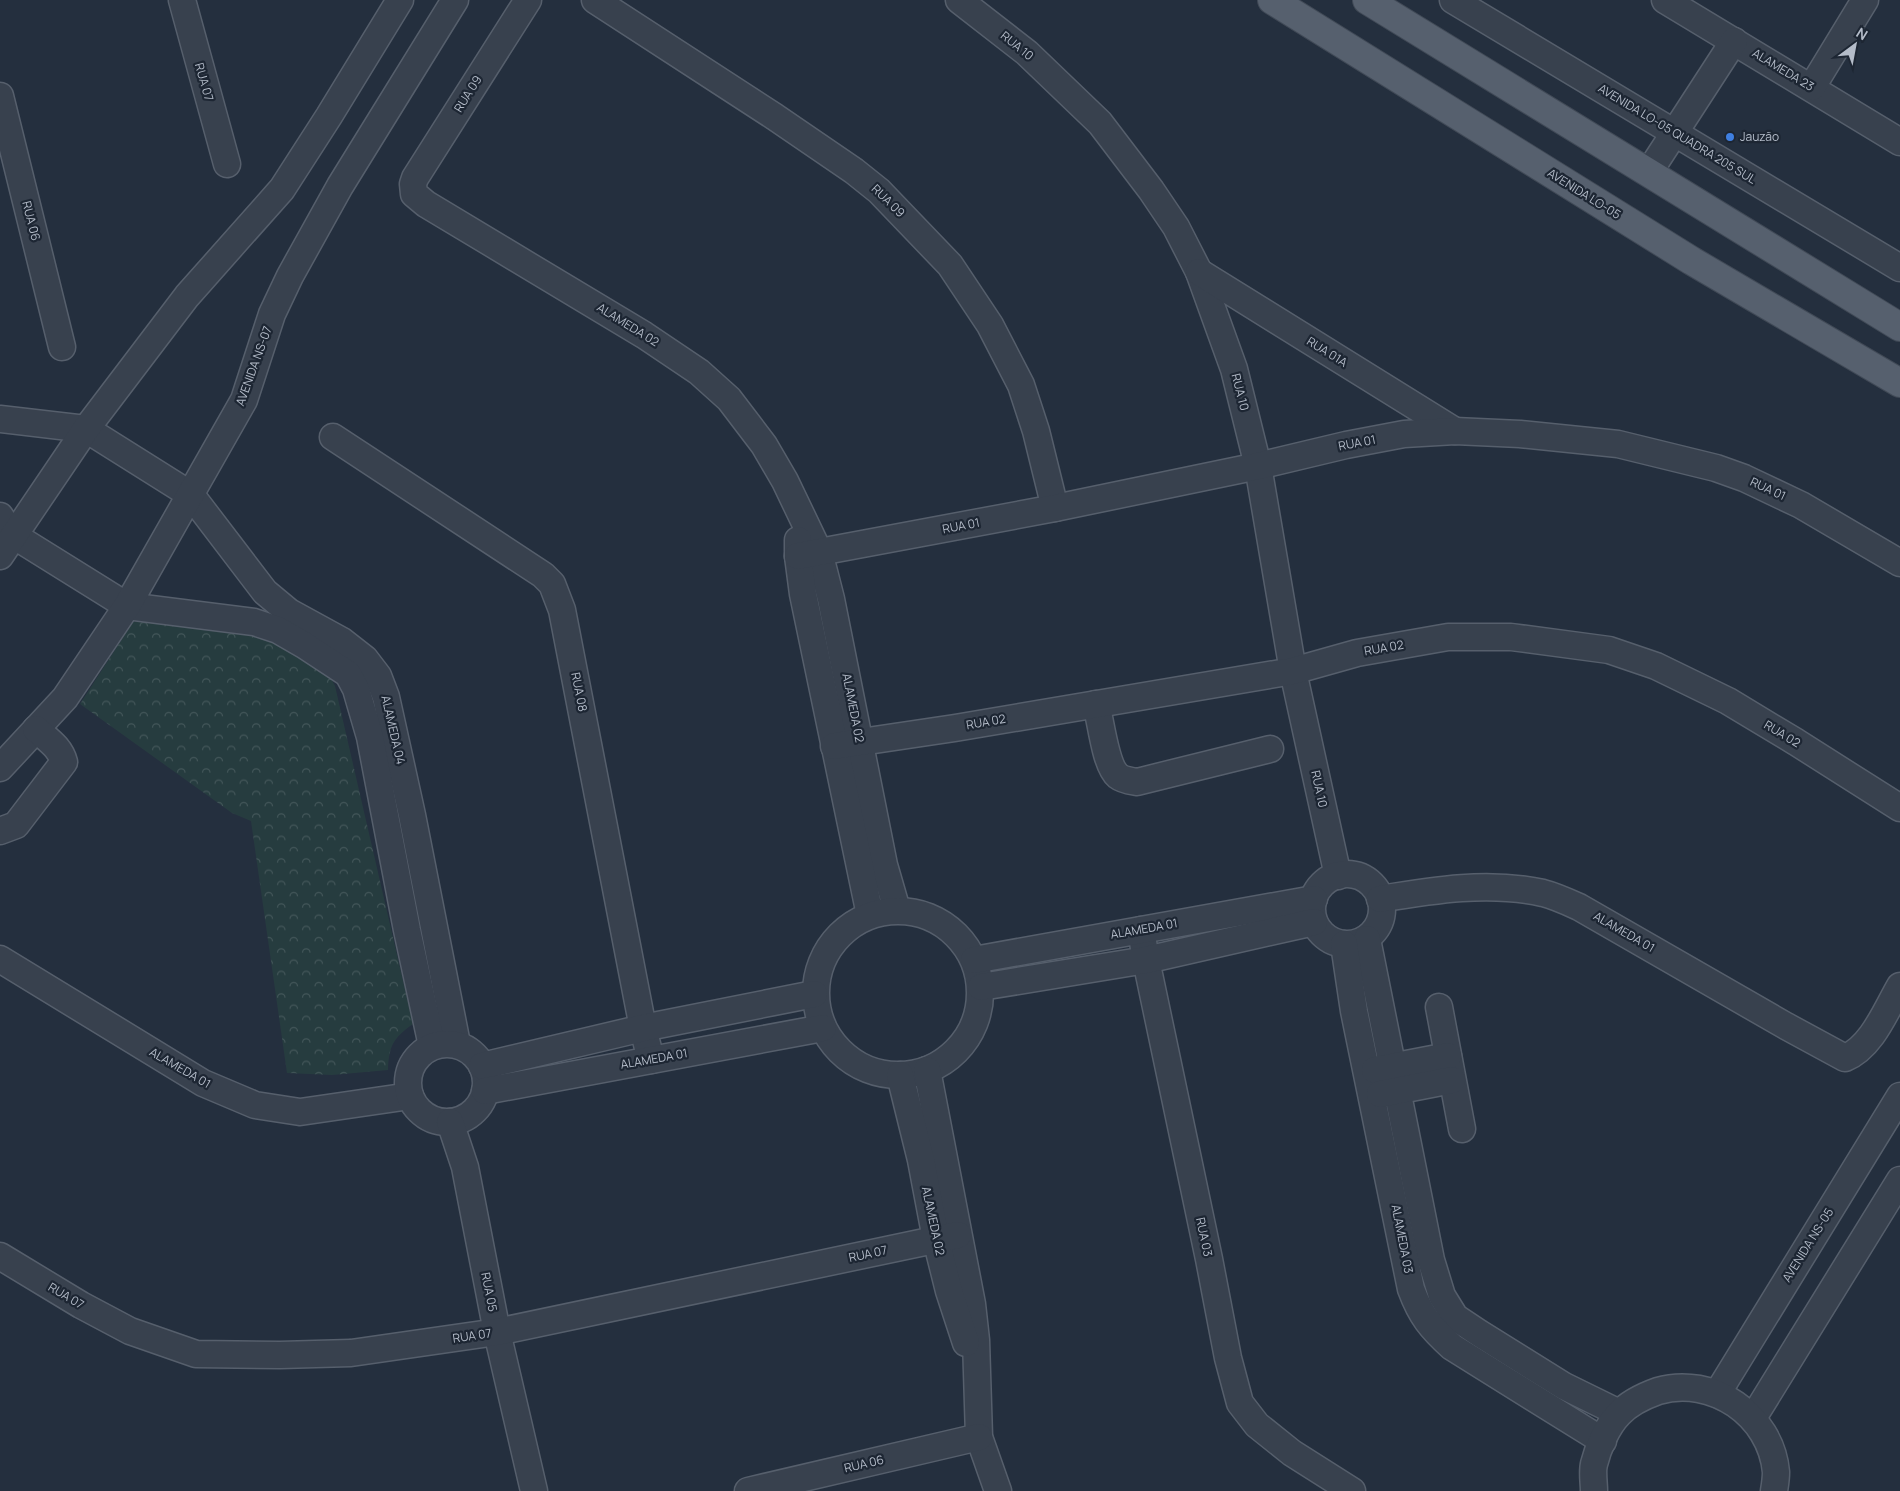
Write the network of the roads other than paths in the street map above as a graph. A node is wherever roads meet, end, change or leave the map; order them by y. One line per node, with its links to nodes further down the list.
1 (182, 0): 17 (street, RUA 07)
2 (400, 0): 26 (street)
3 (455, 0): 30 (street, AVENIDA NS-07)
4 (528, 0): 19 (street, RUA 09)
5 (595, 0): 31 (street, RUA 09)
6 (959, 0): 21 (street, RUA 10)
7 (1272, 0): 24 (main road, AVENIDA LO-05)
8 (1367, 0): 18 (main road)
9 (1453, 0): 15 (street, AVENIDA LO-05 QUADRA 205 SUL)
10 (1665, 0): 12 (street, ALAMEDA 23)
11 (1866, 0): 13 (street)
12 (1734, 41): 13 (street, ALAMEDA 23); 15 (street)
13 (1812, 87): 16 (street, ALAMEDA 23)
14 (0, 96): 23 (street, RUA 06)
15 (1675, 132): 18 (street); 20 (street, AVENIDA LO-05 QUADRA 205 SUL)
16 (1900, 142)
17 (227, 164)
18 (1649, 172): 22 (main road)
19 (412, 189): 33 (street, ALAMEDA 02)
20 (1900, 268)
21 (1199, 272): 27 (street, RUA 01A); 29 (street, RUA 10)
22 (1900, 327)
23 (62, 347)
24 (1900, 383)
25 (0, 419): 26 (street)
26 (86, 429): 30 (street, ALAMEDA 04); 32 (street)
27 (1455, 431): 29 (street, RUA 01); 34 (street, RUA 01)
28 (333, 437): 63 (street, RUA 08)
29 (1258, 466): 31 (street, RUA 01); 36 (street, RUA 10)
30 (190, 495): 35 (street, AVENIDA NS-07); 46 (street, ALAMEDA 04)
31 (1054, 508): 33 (street, RUA 01)
32 (4, 536): 35 (street)
33 (808, 554): 39 (street, ALAMEDA 02); 40 (street, ALAMEDA 02)
34 (1900, 563)
35 (127, 606): 38 (street, AVENIDA NS-07); 48 (street, ALAMEDA 04)
36 (1293, 670): 37 (street, RUA 02); 43 (street, RUA 02); 45 (street, RUA 10)
37 (1096, 704): 39 (street, RUA 02); 41 (street)
38 (36, 729): 42 (street, AVENIDA NS-07); 44 (street)
39 (860, 741): 40 (street, RUA 02); 49 (street, ALAMEDA 02)
40 (834, 746): 51 (street, ALAMEDA 02)
41 (1270, 749)
42 (0, 768)
43 (1900, 808)
44 (0, 831)
45 (1338, 876): 47 (street); 50 (street)
46 (427, 895): 48 (street); 52 (street, ALAMEDA 04)
47 (1380, 899): 55 (street); 59 (street, ALAMEDA 01)
48 (402, 901): 53 (street, ALAMEDA 04)
49 (897, 910): 51 (street); 57 (street)
50 (1314, 910): 54 (street, ALAMEDA 01); 55 (street); 58 (street)
51 (870, 915): 61 (street)
52 (434, 925): 53 (street); 65 (street, ALAMEDA 04)
53 (407, 930): 65 (street, ALAMEDA 04)
54 (1141, 930): 57 (street, ALAMEDA 01); 58 (street, RUA 03)
55 (1355, 941): 71 (street, ALAMEDA 03)
56 (0, 959): 72 (street, ALAMEDA 01)
57 (974, 960): 60 (street)
58 (1146, 960): 60 (street); 88 (street, RUA 03)
59 (1900, 986)
60 (981, 987): 68 (street)
61 (814, 994): 63 (street); 64 (street)
62 (1439, 1007): 67 (street)
63 (643, 1028): 66 (street, RUA 08); 70 (street)
64 (824, 1028): 66 (street, ALAMEDA 01); 69 (street)
65 (445, 1045): 70 (street); 72 (street)
66 (651, 1060): 70 (street, ALAMEDA 01)
67 (1450, 1068): 71 (street); 75 (street)
68 (927, 1070): 69 (street); 77 (street, ALAMEDA 02)
69 (900, 1075): 77 (street, ALAMEDA 02)
70 (483, 1078): 74 (street)
71 (1382, 1081): 81 (street, ALAMEDA 03); 84 (street, ALAMEDA 03)
72 (410, 1096): 74 (street)
73 (1900, 1096): 80 (street, AVENIDA NS-05)
74 (450, 1122): 79 (street, RUA 05)
75 (1462, 1129)
76 (1900, 1180): 82 (street)
77 (947, 1237): 79 (street, RUA 07); 83 (street, ALAMEDA 02)
78 (0, 1256): 79 (street, RUA 07)
79 (497, 1332): 85 (street, RUA 05)
80 (1717, 1394): 81 (street); 82 (street)
81 (1619, 1413): 84 (street)
82 (1753, 1418): 90 (street)
83 (979, 1436): 86 (street, RUA 06); 87 (street, ALAMEDA 02)
84 (1603, 1441): 89 (street)
85 (534, 1491)
86 (748, 1491)
87 (998, 1491)
88 (1352, 1491)
89 (1594, 1491)
90 (1774, 1491)

